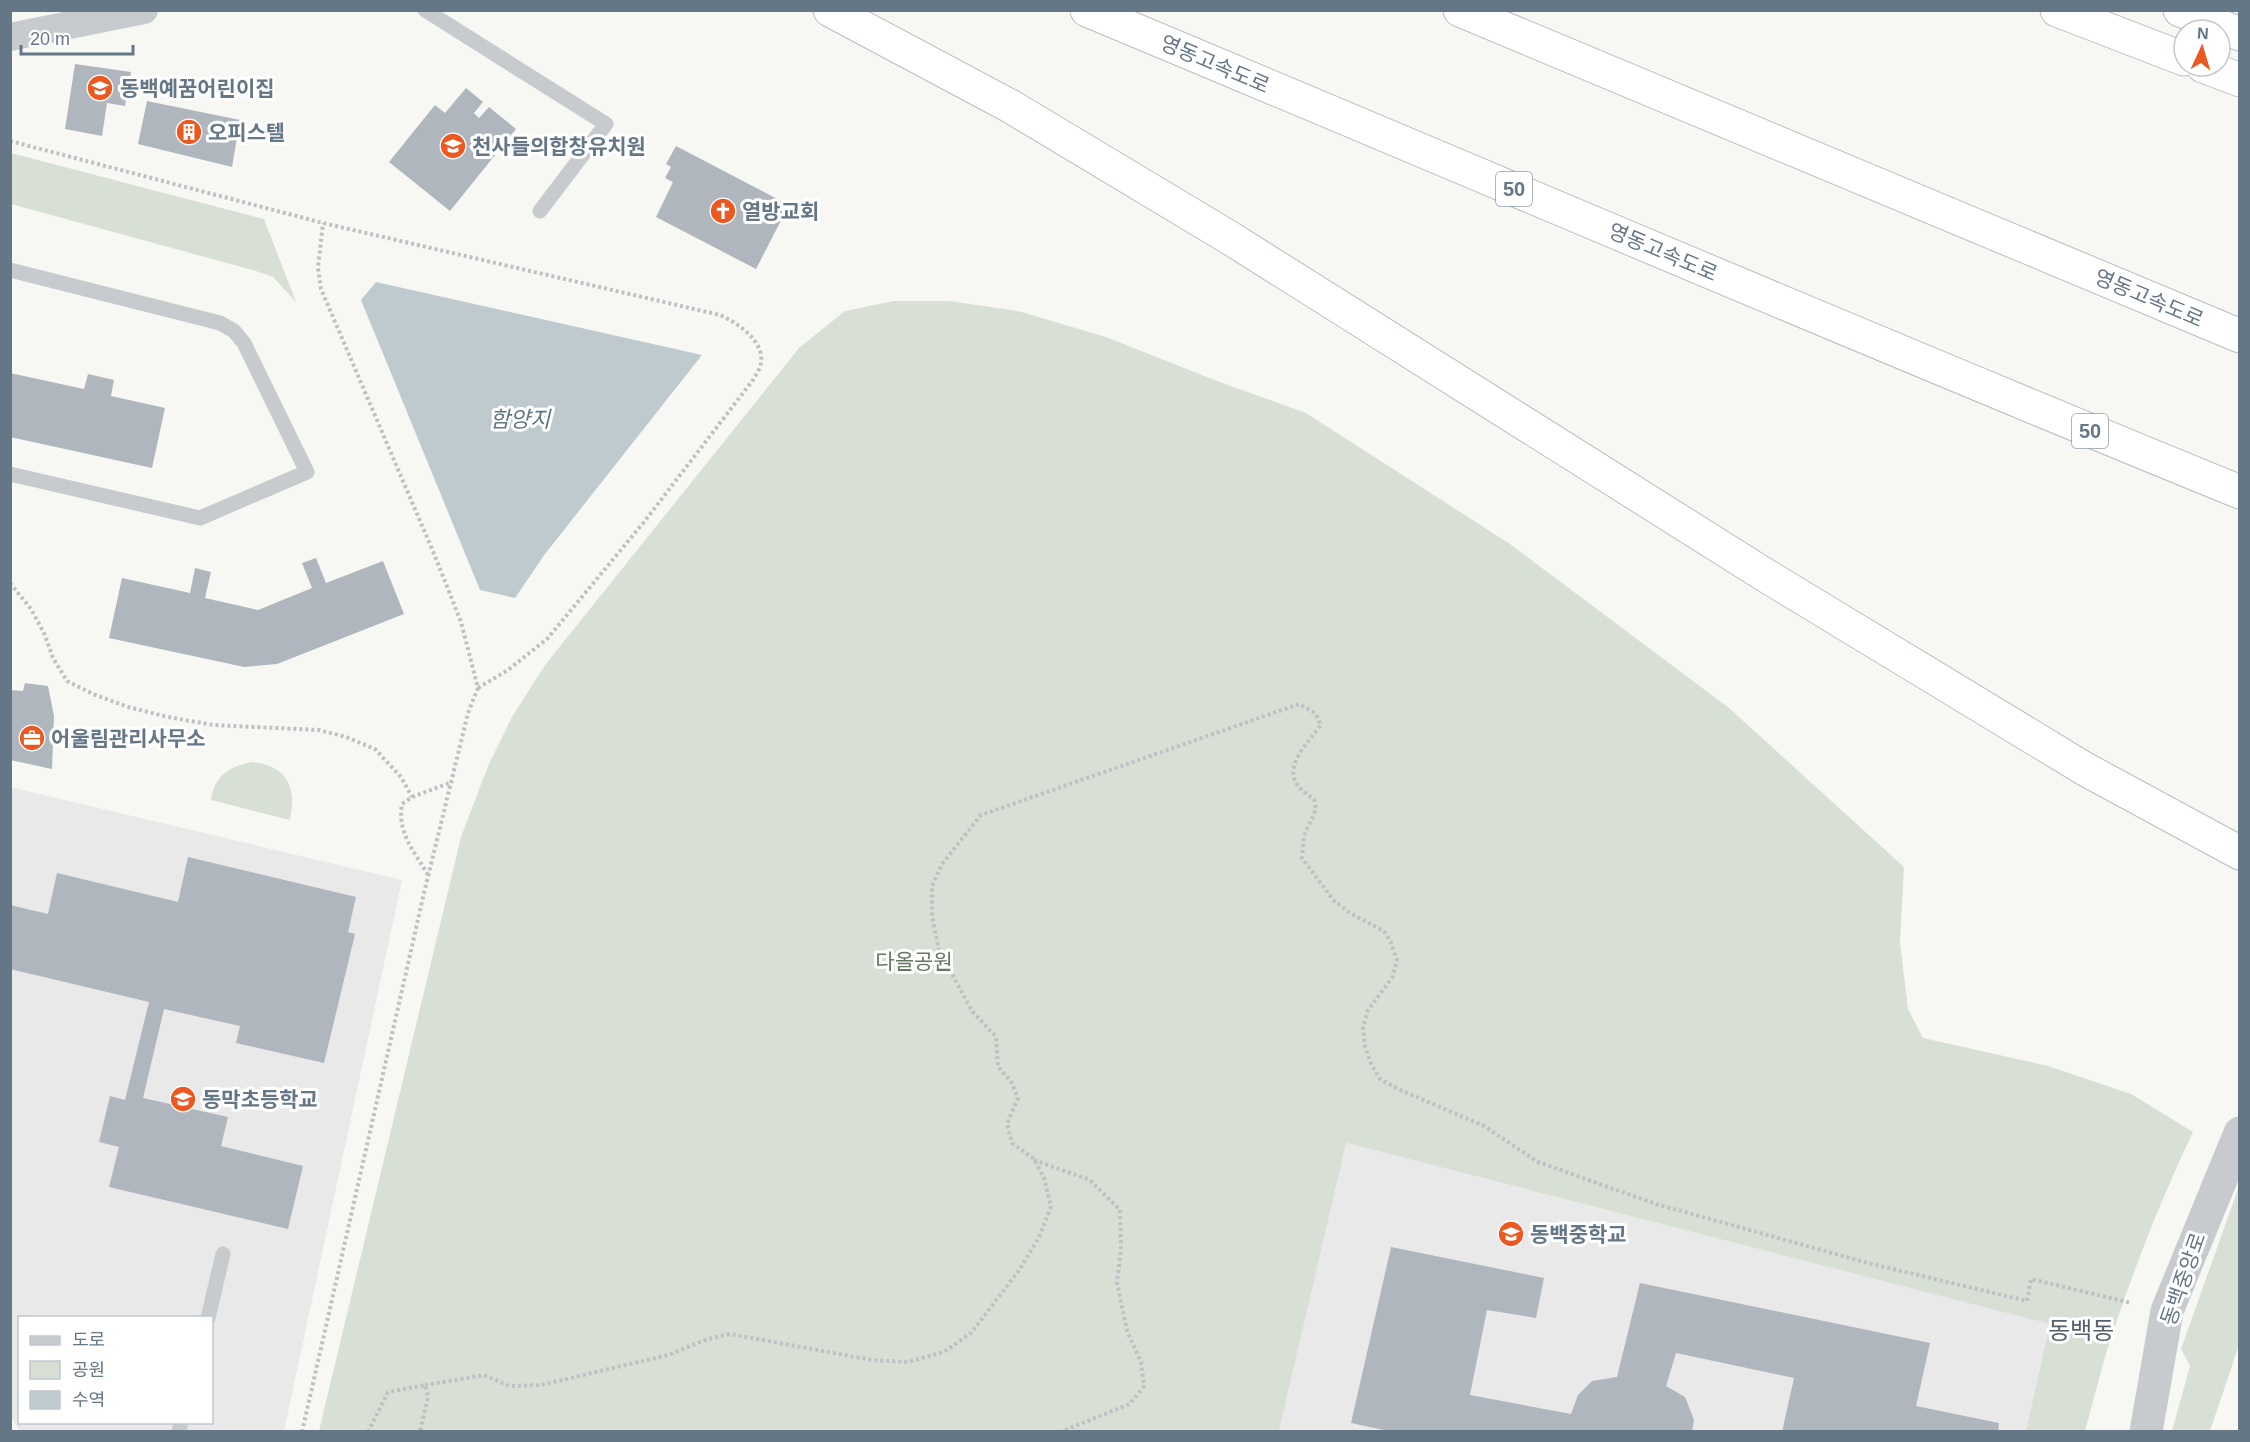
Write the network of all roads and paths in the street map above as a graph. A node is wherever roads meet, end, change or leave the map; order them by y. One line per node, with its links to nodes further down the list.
1 (144, 10): 9 (street)
2 (425, 10): 12 (lane)
3 (830, 10): 22 (highway)
4 (1087, 10): 17 (highway, 영동고속도로 / 50)
5 (1461, 10): 15 (highway, 영동고속도로)
6 (2057, 10): 10 (highway)
7 (2180, 10): 8 (highway)
8 (2240, 34)
9 (10, 37)
10 (2172, 54)
11 (10, 141): 13 (path)
12 (540, 211)
13 (323, 223): 19 (path); 19 (path)
14 (10, 270): 16 (lane)
15 (2240, 336)
16 (10, 474)
17 (2240, 492)
18 (10, 583): 21 (path)
19 (478, 688): 20 (path)
20 (452, 782): 21 (path); 23 (path)
21 (412, 797): 23 (path)
22 (2240, 852)
23 (429, 876): 30 (path)
24 (2240, 1132): 27 (street, 동백중앙로)
25 (1034, 1159): 27 (path); 29 (path); 33 (path)
26 (223, 1254): 28 (lane)
27 (2167, 1311): 34 (street, 동백중앙로)
28 (208, 1316)
29 (425, 1385): 31 (path); 32 (path)
30 (302, 1431)
31 (368, 1431)
32 (420, 1431)
33 (1060, 1431)
34 (2146, 1431)

